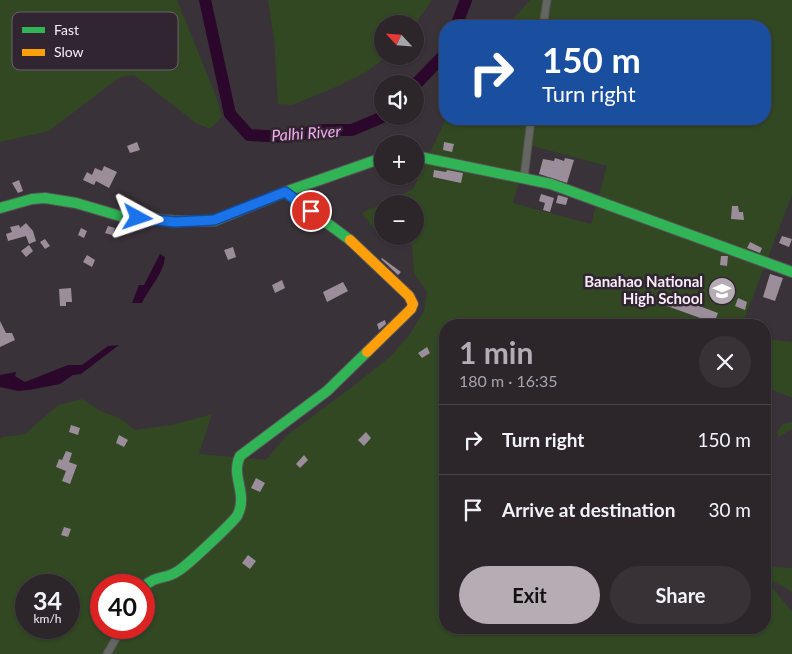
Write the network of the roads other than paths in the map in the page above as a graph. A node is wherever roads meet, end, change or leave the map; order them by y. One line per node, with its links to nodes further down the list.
1 (546, 0): 2 (street)
2 (544, 20)
3 (530, 125): 6 (street)
4 (424, 158): 6 (street)
5 (374, 161): 7 (street)
6 (524, 178): 9 (street)
7 (285, 192): 8 (street); 10 (street)
8 (0, 208)
9 (792, 272)
10 (155, 578)
11 (116, 639): 12 (street)
12 (107, 654)

